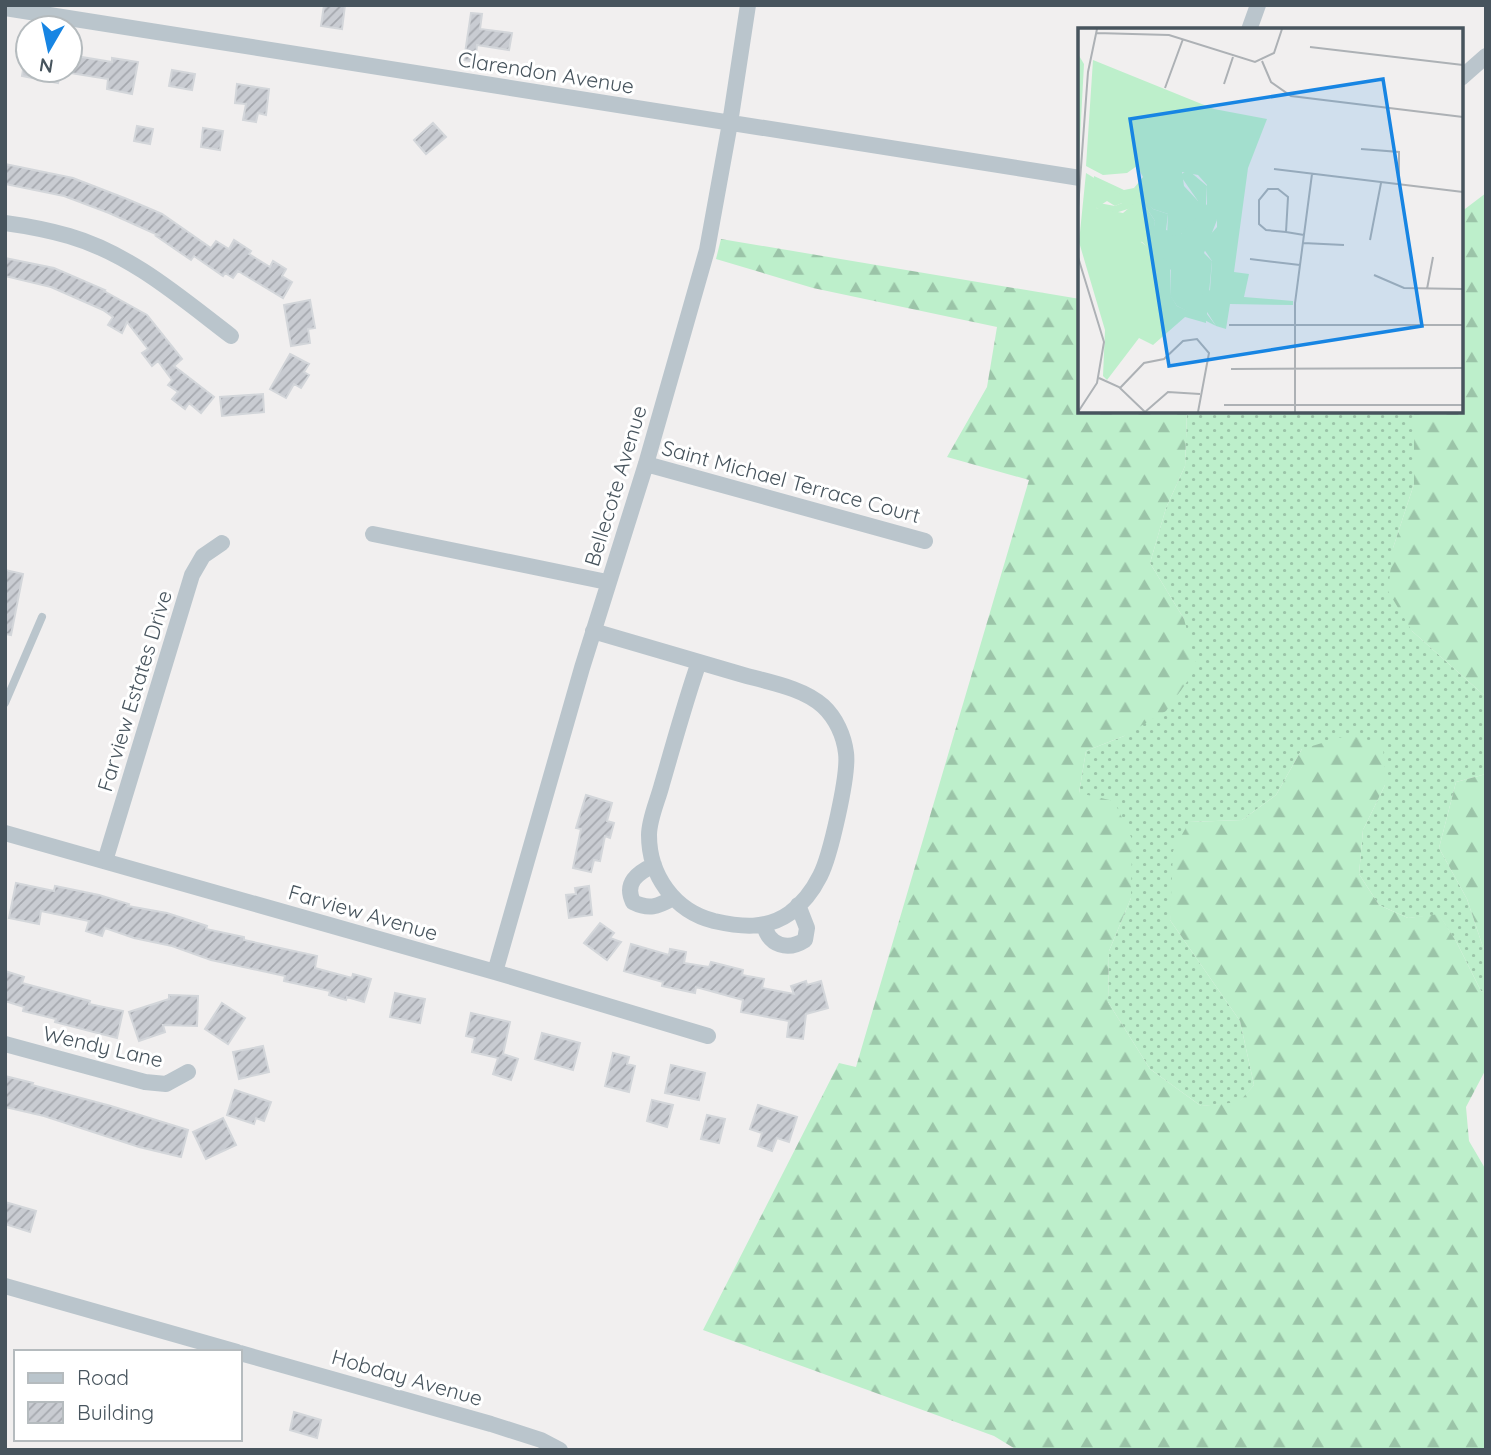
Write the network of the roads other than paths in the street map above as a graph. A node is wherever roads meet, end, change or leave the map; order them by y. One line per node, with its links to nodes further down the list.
1 (748, 5): 7 (street, Bellecote Avenue)
2 (1258, 5): 4 (street)
3 (5, 8): 7 (street, Clarendon Avenue)
4 (1250, 28)
5 (1486, 56): 6 (street)
6 (1464, 76)
7 (730, 123): 8 (street, Clarendon Avenue); 11 (street, Bellecote Avenue)
8 (1078, 178)
9 (5, 222): 10 (street)
10 (231, 336)
11 (646, 464): 13 (street, Saint Michael Terrace Court); 15 (street, Bellecote Avenue)
12 (373, 534): 15 (street)
13 (925, 541)
14 (222, 543): 21 (street, Farview Estates Drive)
15 (607, 582): 17 (street, Bellecote Avenue)
16 (42, 617): 19 (lane)
17 (593, 631): 18 (street); 26 (street, Bellecote Avenue)
18 (699, 662): 22 (street); 24 (street)
19 (5, 703)
20 (6, 835): 21 (street, Farview Avenue)
21 (105, 861): 26 (street, Farview Avenue)
22 (654, 865): 23 (street); 23 (street)
23 (673, 898): 25 (street)
24 (798, 905): 25 (street); 25 (street)
25 (764, 925)
26 (495, 972): 27 (street, Farview Avenue)
27 (708, 1036)
28 (5, 1044): 29 (street, Wendy Lane)
29 (188, 1072)
30 (5, 1286): 31 (street, Hobday Avenue)
31 (231, 1350)
32 (242, 1353): 33 (street, Hobday Avenue)
33 (560, 1450)

